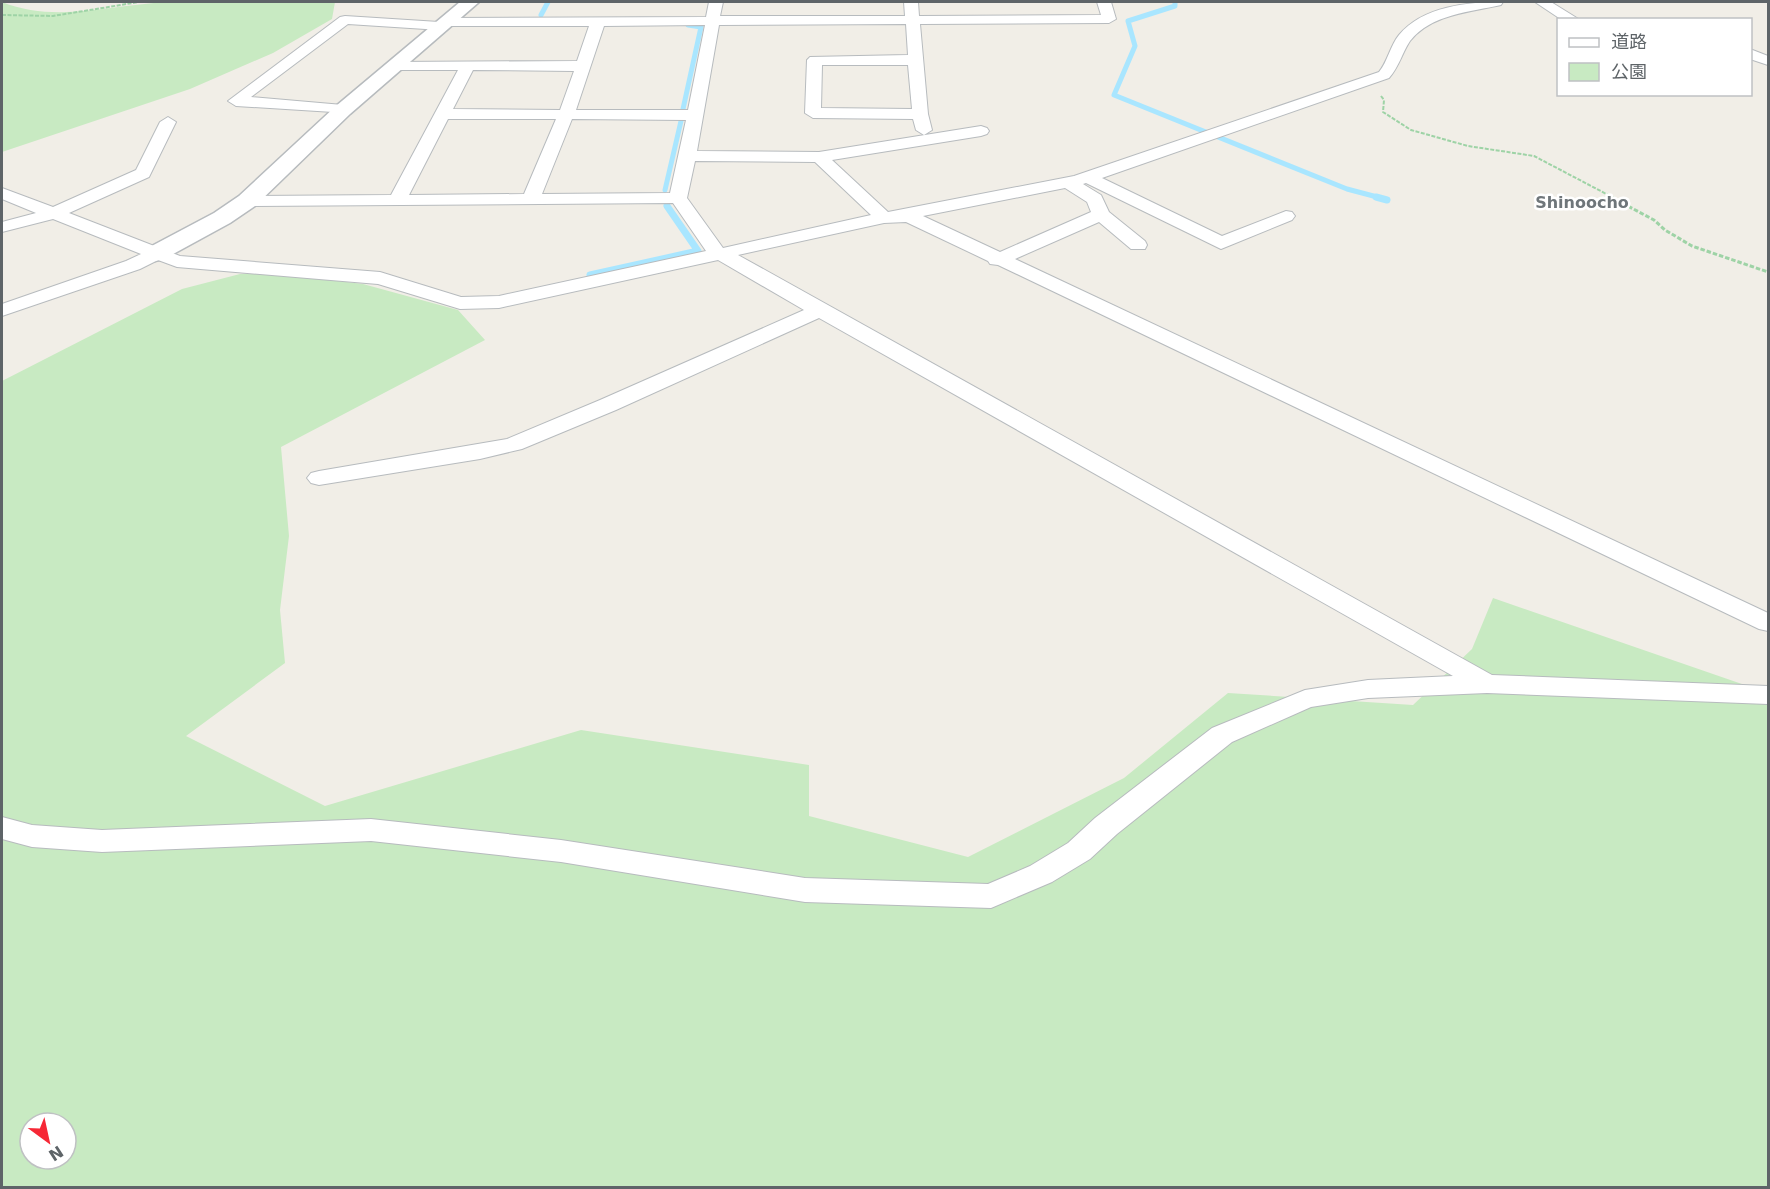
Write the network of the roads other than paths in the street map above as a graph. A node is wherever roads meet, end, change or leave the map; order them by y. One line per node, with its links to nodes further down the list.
1 (470, 2): 11 (street)
2 (716, 2): 8 (street)
3 (911, 2): 9 (street)
4 (1104, 2): 9 (street)
5 (1496, 2): 28 (street)
6 (1542, 2): 7 (street)
7 (1570, 18)
8 (713, 20): 9 (street); 10 (street); 22 (street)
9 (911, 20): 13 (street)
10 (598, 21): 11 (street); 17 (street)
11 (443, 24): 15 (street); 18 (street)
12 (1752, 54): 14 (street)
13 (915, 60): 20 (street); 20 (street)
14 (1768, 61)
15 (398, 65): 16 (street); 18 (street)
16 (468, 65): 17 (street); 19 (street)
17 (581, 66): 21 (street)
18 (343, 110): 34 (street)
19 (442, 114): 21 (street); 31 (street)
20 (920, 114): 25 (street)
21 (566, 115): 22 (street); 33 (street)
22 (694, 115): 26 (street)
23 (168, 122): 35 (street)
24 (981, 131): 25 (street)
25 (926, 139): 27 (street)
26 (688, 156): 27 (street); 32 (street)
27 (819, 157): 38 (street)
28 (1087, 177): 29 (street); 37 (street)
29 (1068, 182): 36 (street); 38 (street)
30 (2, 193): 35 (street)
31 (398, 198): 33 (street); 34 (street)
32 (678, 198): 33 (street); 42 (street)
33 (531, 199)
34 (248, 201): 41 (street)
35 (52, 214): 39 (street); 41 (street)
36 (1101, 214): 40 (street); 43 (street)
37 (1286, 216)
38 (884, 219): 42 (street); 43 (street)
39 (2, 227)
40 (1138, 245)
41 (155, 254): 42 (street); 44 (street)
42 (718, 254): 47 (street)
43 (997, 260): 49 (street)
44 (34, 300): 45 (street); 46 (street)
45 (2, 304)
46 (2, 310)
47 (820, 310): 48 (street); 50 (street)
48 (319, 478)
49 (1768, 623)
50 (1487, 684): 51 (street); 52 (street)
51 (1768, 695)
52 (2, 828)

